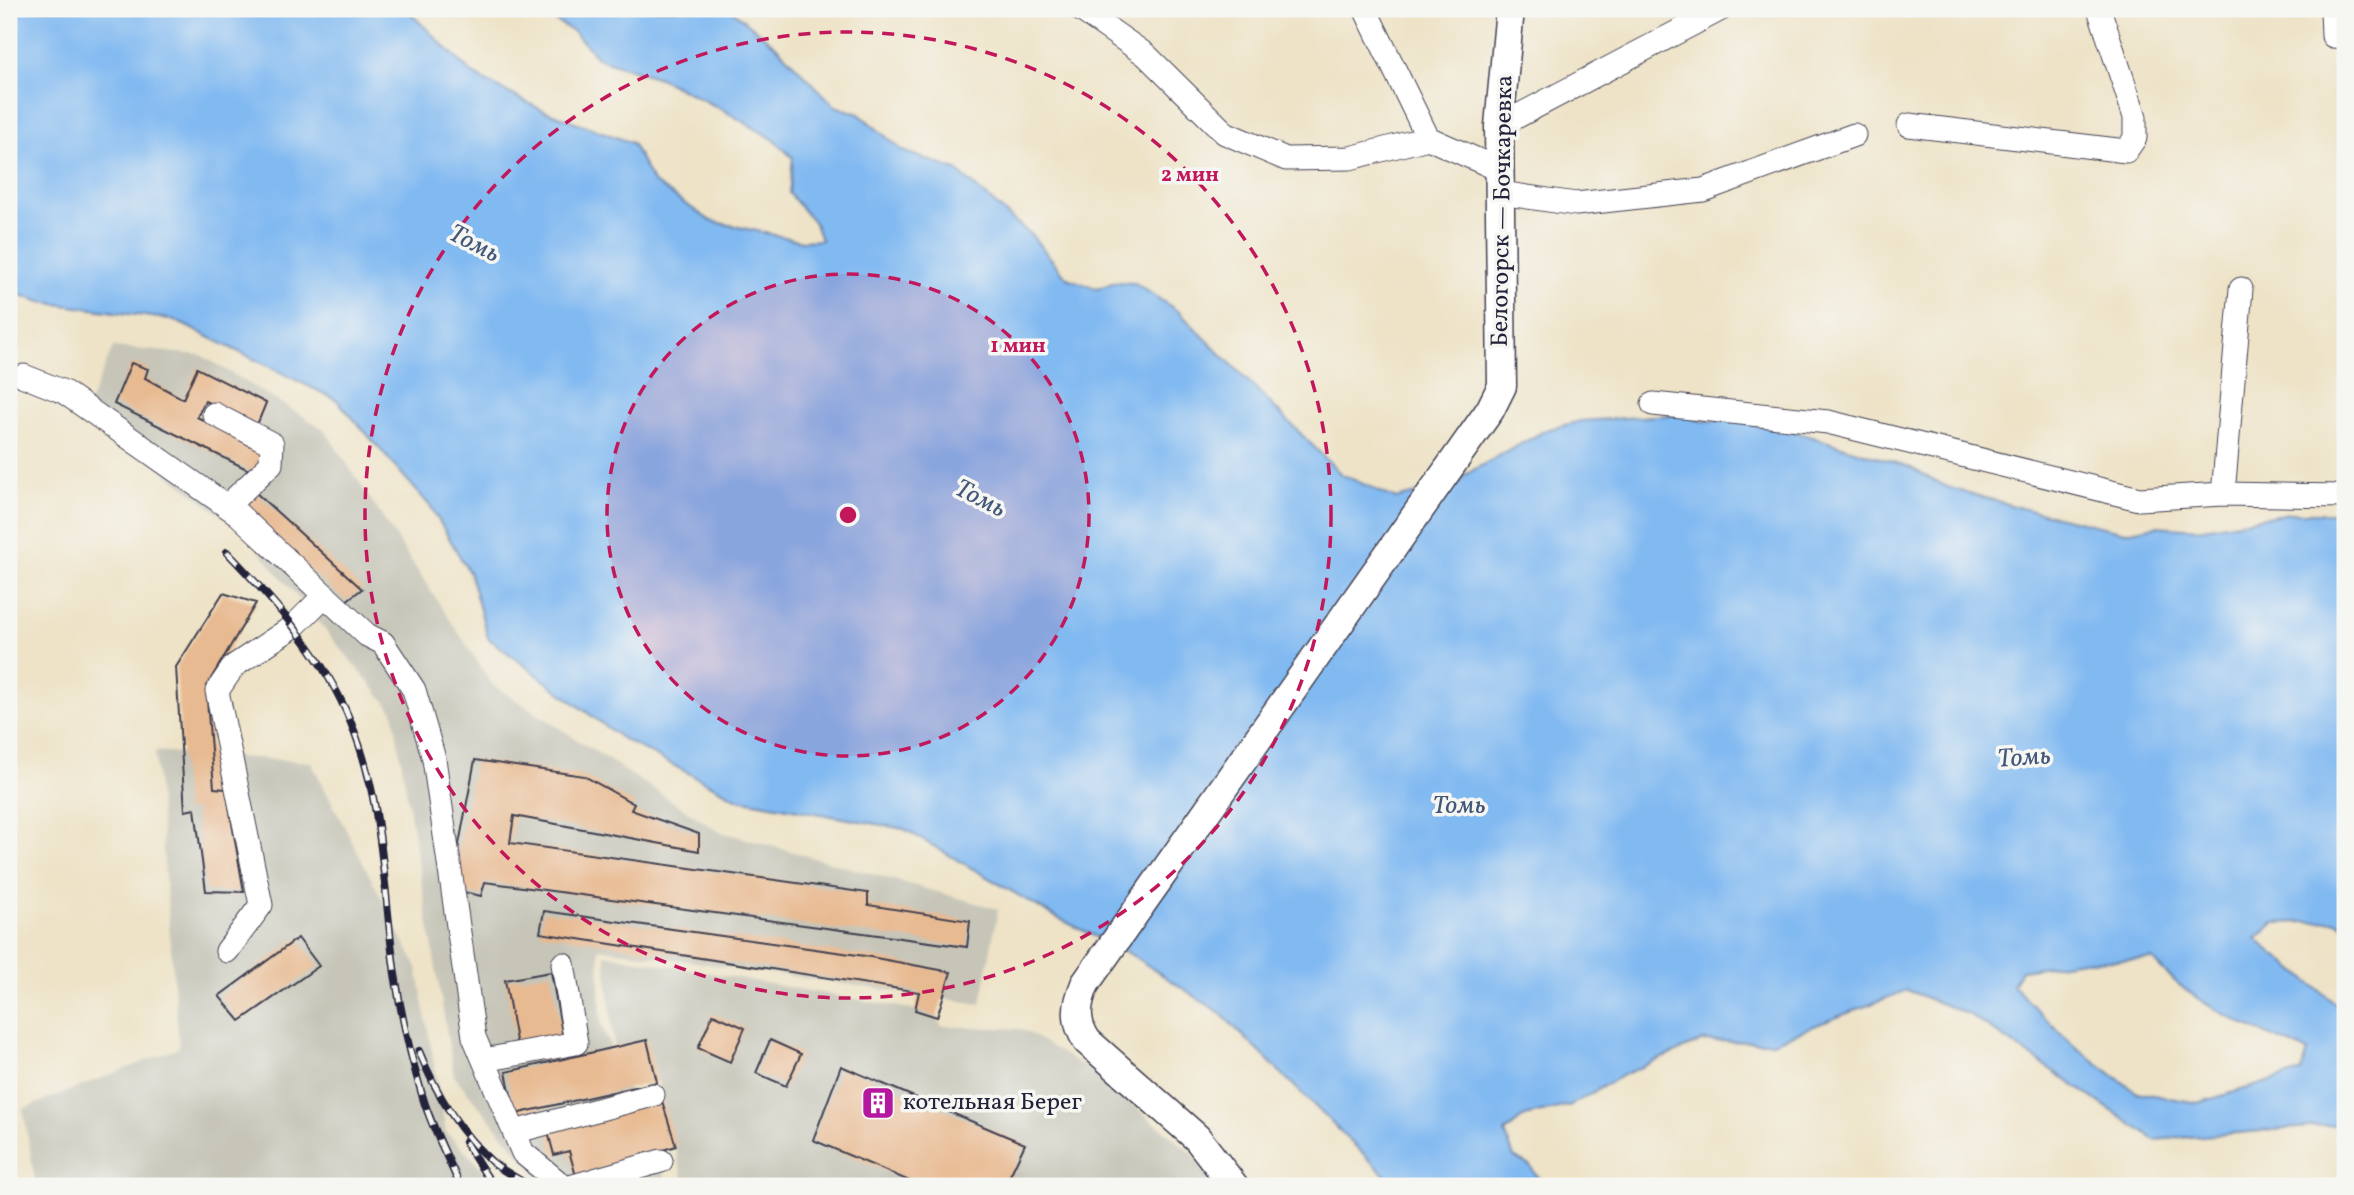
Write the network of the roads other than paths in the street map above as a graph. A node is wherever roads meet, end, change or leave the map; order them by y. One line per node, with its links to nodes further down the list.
1 (1080, 9): 11 (lane)
2 (1365, 9): 11 (lane)
3 (1510, 9): 9 (main road, Белогорск — Бочкаревка)
4 (1721, 9): 9 (lane)
5 (2099, 9): 8 (lane)
6 (2332, 9): 7 (lane)
7 (2345, 37)
8 (1909, 125)
9 (1499, 126): 12 (main road, Белогорск — Бочкаревка)
10 (1854, 135): 12 (lane)
11 (1428, 138): 12 (lane)
12 (1500, 181): 29 (main road, Белогорск — Бочкаревка)
13 (2241, 289): 17 (lane)
14 (24, 376): 19 (lane)
15 (1653, 404): 17 (lane)
16 (214, 414): 19 (lane)
17 (2222, 494): 18 (lane)
18 (2345, 496)
19 (227, 506): 20 (lane)
20 (325, 595): 21 (lane); 23 (lane)
21 (227, 951)
22 (563, 964): 23 (lane)
23 (484, 1060): 25 (lane)
24 (653, 1095): 25 (lane)
25 (514, 1132): 27 (lane)
26 (661, 1161): 28 (lane)
27 (563, 1186)
28 (573, 1186)
29 (1234, 1186)

